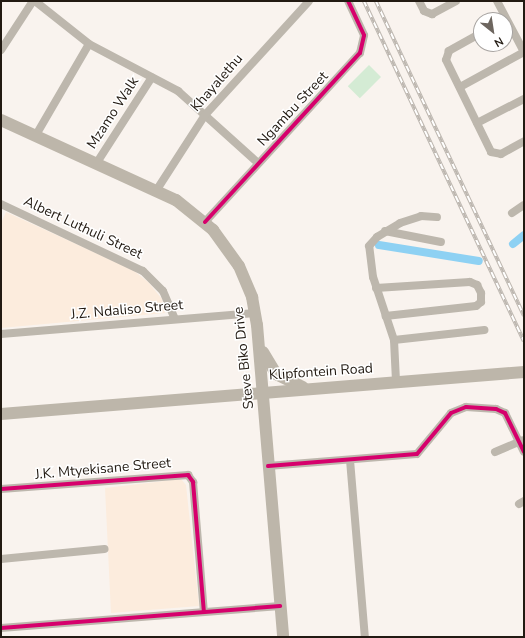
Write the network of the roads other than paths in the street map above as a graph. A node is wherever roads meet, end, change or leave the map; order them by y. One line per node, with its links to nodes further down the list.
1 (34, 1): 10 (street); 11 (street)
2 (309, 1): 16 (street, Khayalethu)
3 (348, 1): 21 (street, Ngambu Street)
4 (419, 1): 5 (street)
5 (456, 1)
6 (497, 1): 7 (street)
7 (502, 12)
8 (513, 33): 12 (street)
9 (473, 38): 14 (street)
10 (89, 44): 13 (street); 19 (street)
11 (1, 50)
12 (524, 52): 14 (street)
13 (152, 76): 16 (street); 22 (street, Mzamo Walk)
14 (460, 87): 18 (street)
15 (524, 99): 18 (street)
16 (205, 114): 21 (street); 23 (street, Khayalethu)
17 (1, 120): 19 (main road, Steve Biko Drive)
18 (477, 123): 20 (street)
19 (36, 135): 22 (main road, Steve Biko Drive)
20 (524, 141)
21 (258, 163): 28 (street, Ngambu Street)
22 (96, 164): 23 (main road, Steve Biko Drive)
23 (156, 191): 28 (main road, Steve Biko Drive)
24 (524, 204): 26 (street)
25 (1, 205): 34 (street, Albert Luthuli Street)
26 (512, 213)
27 (437, 217): 29 (street)
28 (205, 222): 32 (main road, Steve Biko Drive)
29 (385, 231): 30 (street); 31 (street)
30 (441, 242)
31 (376, 288): 33 (street); 33 (street)
32 (255, 313): 34 (street, J.Z. Ndaliso Street); 38 (main road, Steve Biko Drive)
33 (386, 316): 37 (street)
34 (175, 319): 36 (street, J.Z. Ndaliso Street)
35 (484, 330): 37 (street)
36 (1, 334)
37 (394, 340): 40 (street)
38 (259, 346): 41 (main road); 42 (main road, Steve Biko Drive)
39 (522, 372): 40 (main road, Klipfontein Road)
40 (396, 381): 41 (main road, Klipfontein Road)
41 (304, 388): 42 (main road, Klipfontein Road)
42 (264, 391): 43 (main road, Klipfontein Road); 48 (main road, Steve Biko Drive)
43 (1, 414)
44 (521, 440): 45 (street); 46 (street); 47 (street)
45 (495, 452)
46 (524, 452)
47 (350, 460): 48 (street); 56 (street)
48 (268, 466): 52 (main road, Steve Biko Drive)
49 (1, 489): 53 (street, J.K. Mtyekisane Street)
50 (105, 549): 51 (street)
51 (1, 559)
52 (280, 606): 53 (street); 55 (main road, Steve Biko Drive)
53 (204, 612): 54 (street)
54 (1, 628)
55 (283, 637)
56 (365, 637)

